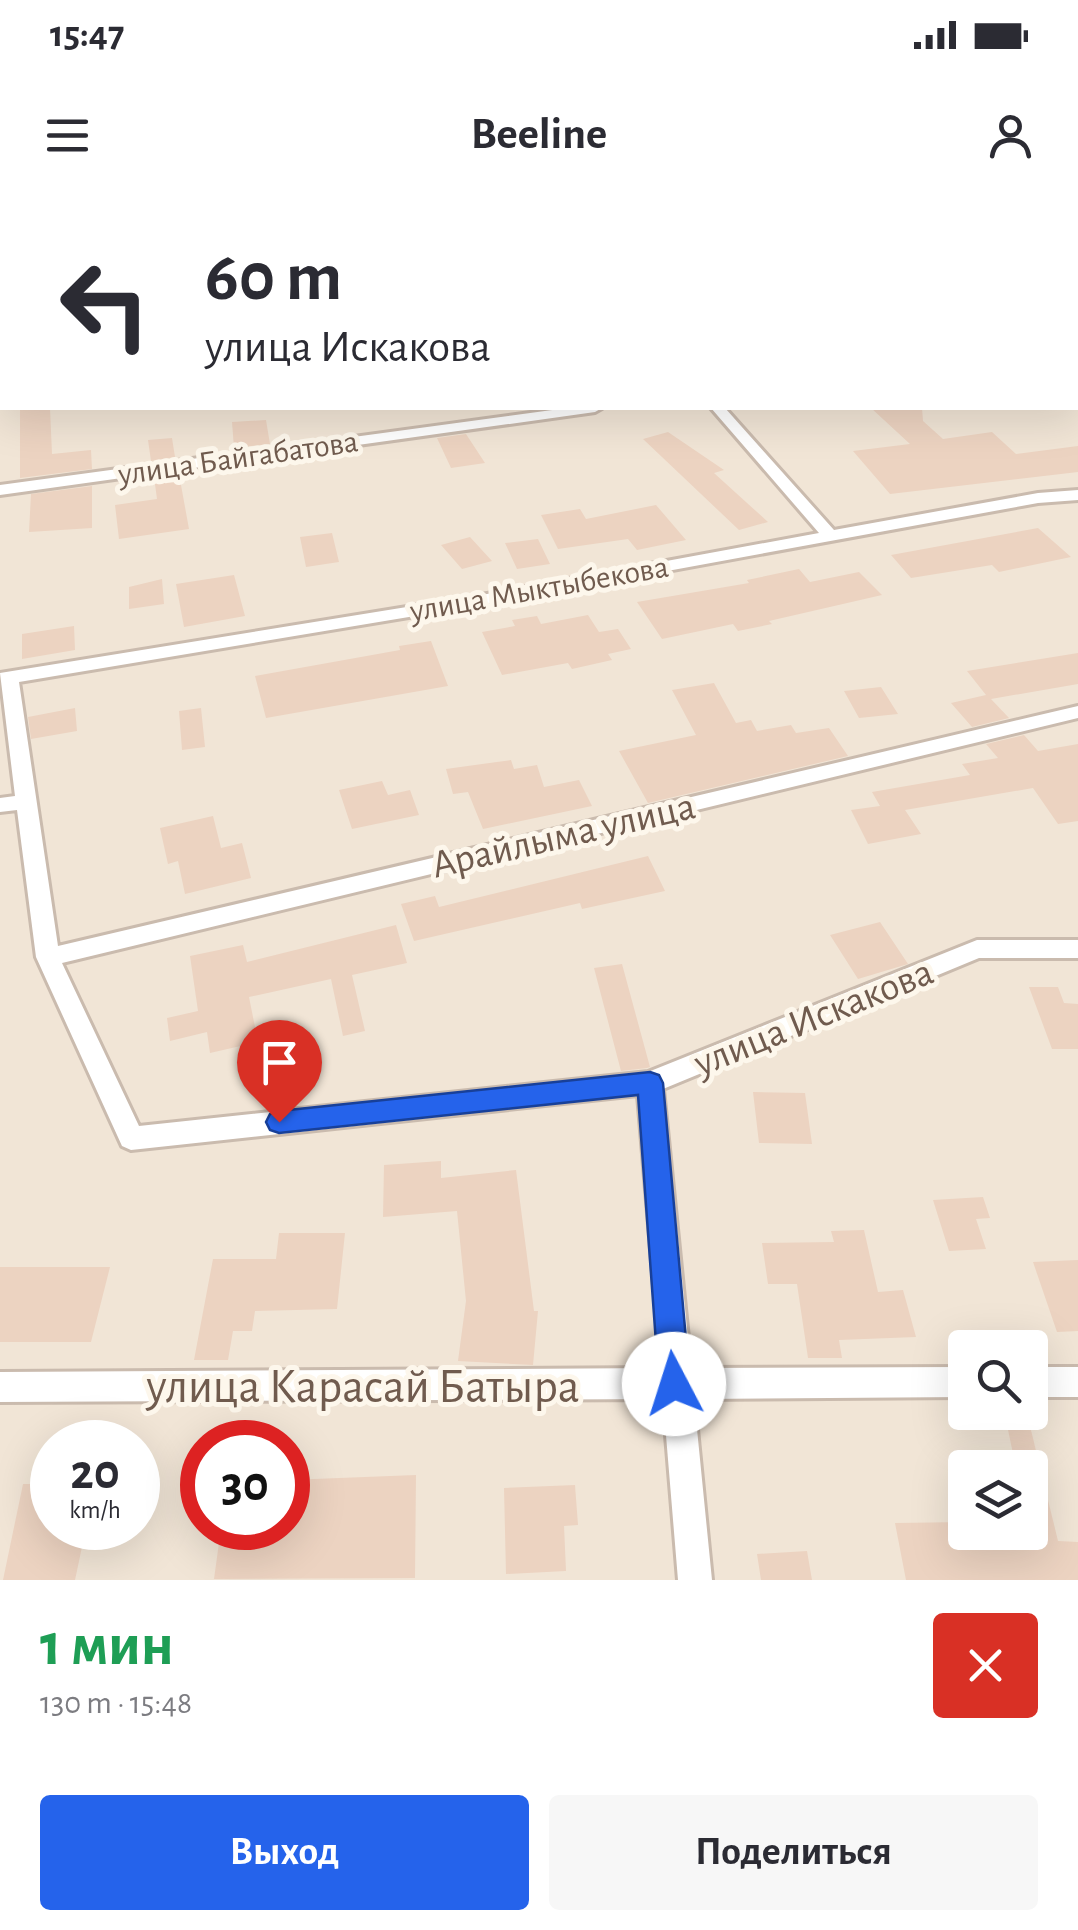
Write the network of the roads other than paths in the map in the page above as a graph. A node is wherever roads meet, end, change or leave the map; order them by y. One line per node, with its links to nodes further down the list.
1 (580, 410): 3 (street, улица Байгабатова)
2 (720, 410): 5 (street)
3 (0, 490)
4 (1078, 495): 5 (street, улица Мыктыбекова)
5 (830, 536): 6 (street, улица Мыктыбекова)
6 (4, 679): 8 (street, улица Искакова)
7 (1078, 712): 11 (street, Арайлыма улица)
8 (26, 800): 9 (street); 11 (street, улица Искакова)
9 (0, 805)
10 (1078, 948): 12 (street, улица Искакова)
11 (48, 957): 12 (street, улица Искакова)
12 (650, 1083): 16 (street)
13 (948, 1382): 16 (street, улица Карасай Батыра)
14 (1048, 1382): 15 (street)
15 (1078, 1382)
16 (674, 1384): 17 (street, улица Карасай Батыра); 18 (street)
17 (0, 1387)
18 (695, 1580)

